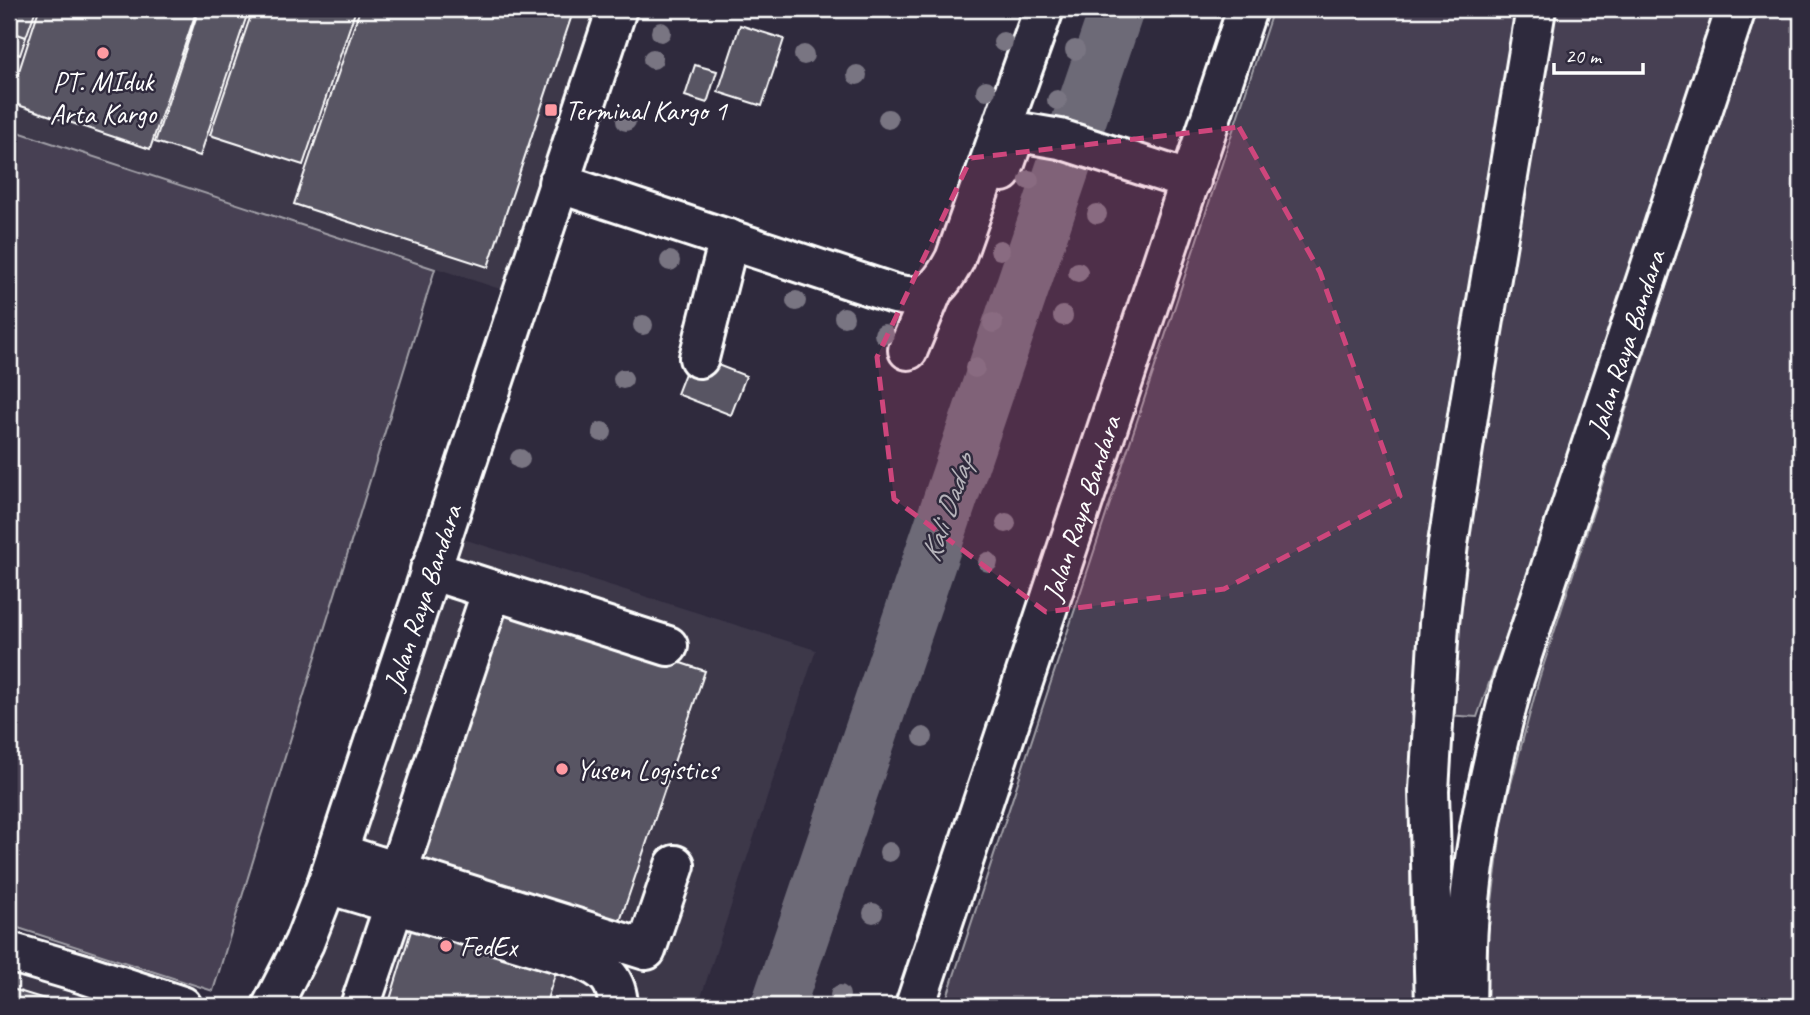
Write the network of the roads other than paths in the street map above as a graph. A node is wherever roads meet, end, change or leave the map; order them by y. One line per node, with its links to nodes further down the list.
1 (617, 9): 7 (street, Jalan Raya Bandara)
2 (1044, 9): 9 (street)
3 (1247, 9): 6 (street, Jalan Raya Bandara)
4 (1536, 9): 23 (street)
5 (1736, 9): 24 (street, Jalan Raya Bandara)
6 (1191, 181): 9 (street); 22 (street, Jalan Raya Bandara)
7 (558, 183): 8 (street); 11 (street, Jalan Raya Bandara)
8 (729, 239): 9 (street); 10 (street)
9 (920, 319)
10 (699, 358)
11 (430, 570): 12 (street); 15 (street, Jalan Raya Bandara)
12 (492, 590): 13 (street); 16 (street)
13 (668, 646)
14 (675, 865): 16 (street)
15 (332, 869): 16 (street); 19 (street, Jalan Raya Bandara)
16 (397, 887): 20 (street); 21 (street)
17 (9, 953): 18 (street)
18 (182, 1006)
19 (272, 1006)
20 (360, 1006)
21 (618, 1006)
22 (915, 1006)
23 (1435, 1006)
24 (1466, 1006)

